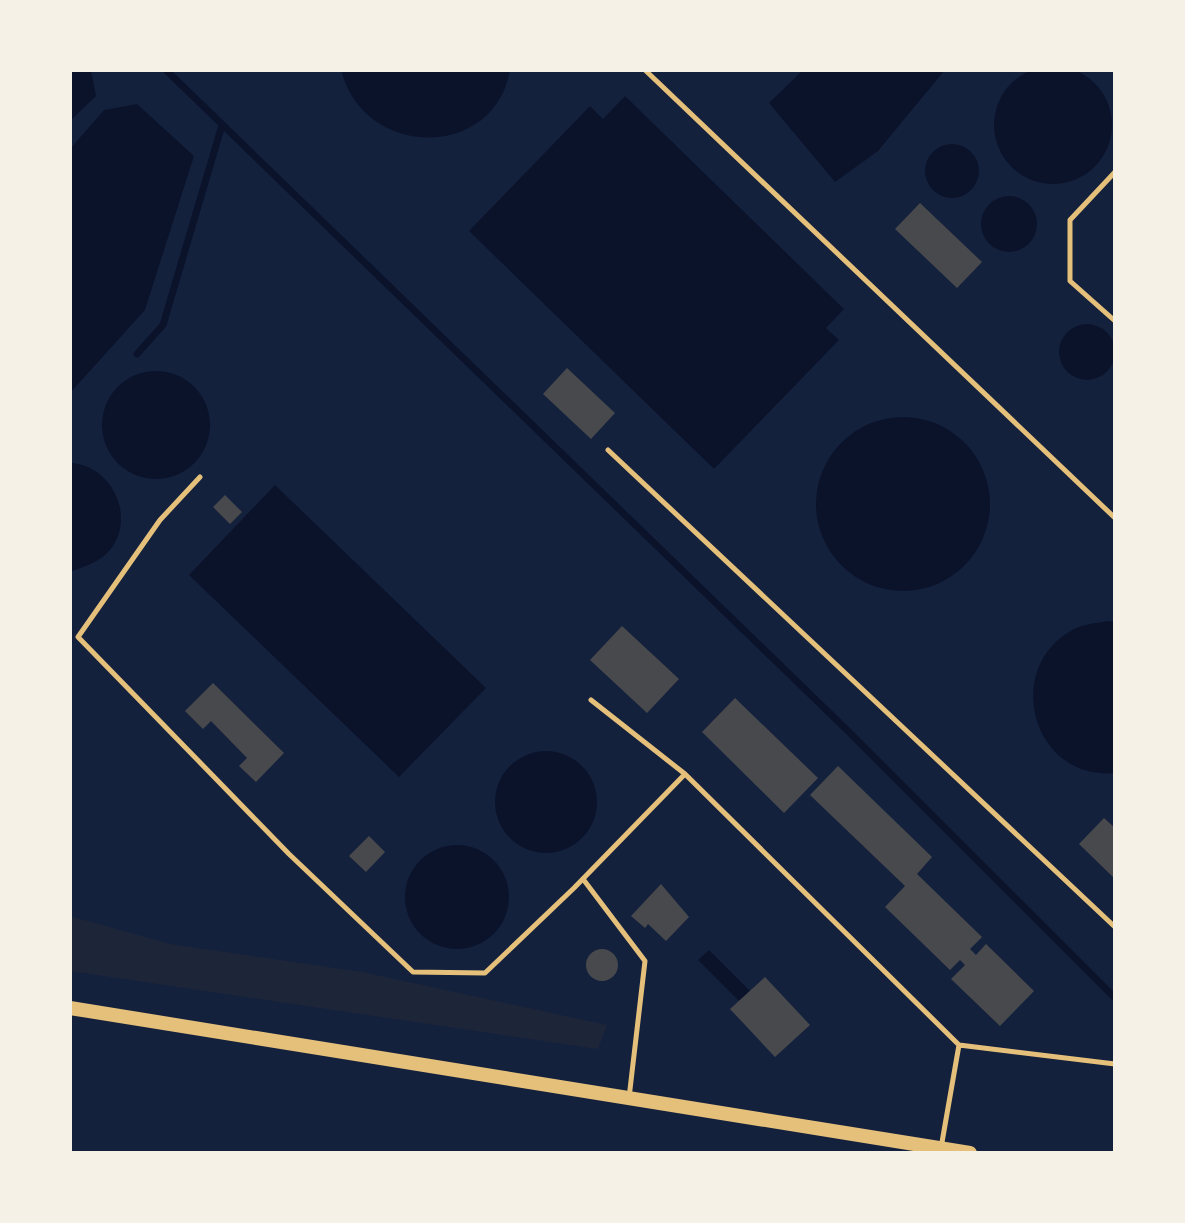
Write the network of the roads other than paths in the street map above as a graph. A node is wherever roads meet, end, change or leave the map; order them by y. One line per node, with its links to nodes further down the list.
1 (645, 70): 6 (lane)
2 (1115, 172): 3 (lane)
3 (1115, 321)
4 (608, 450): 10 (lane)
5 (200, 477): 9 (lane)
6 (1115, 518)
7 (591, 700): 8 (lane)
8 (685, 774): 9 (lane); 12 (lane)
9 (583, 879): 14 (lane)
10 (1115, 927)
11 (70, 1008): 14 (main road)
12 (959, 1045): 13 (lane); 15 (lane)
13 (1115, 1063)
14 (629, 1097): 15 (main road)
15 (941, 1148): 16 (main road)
16 (970, 1153)

